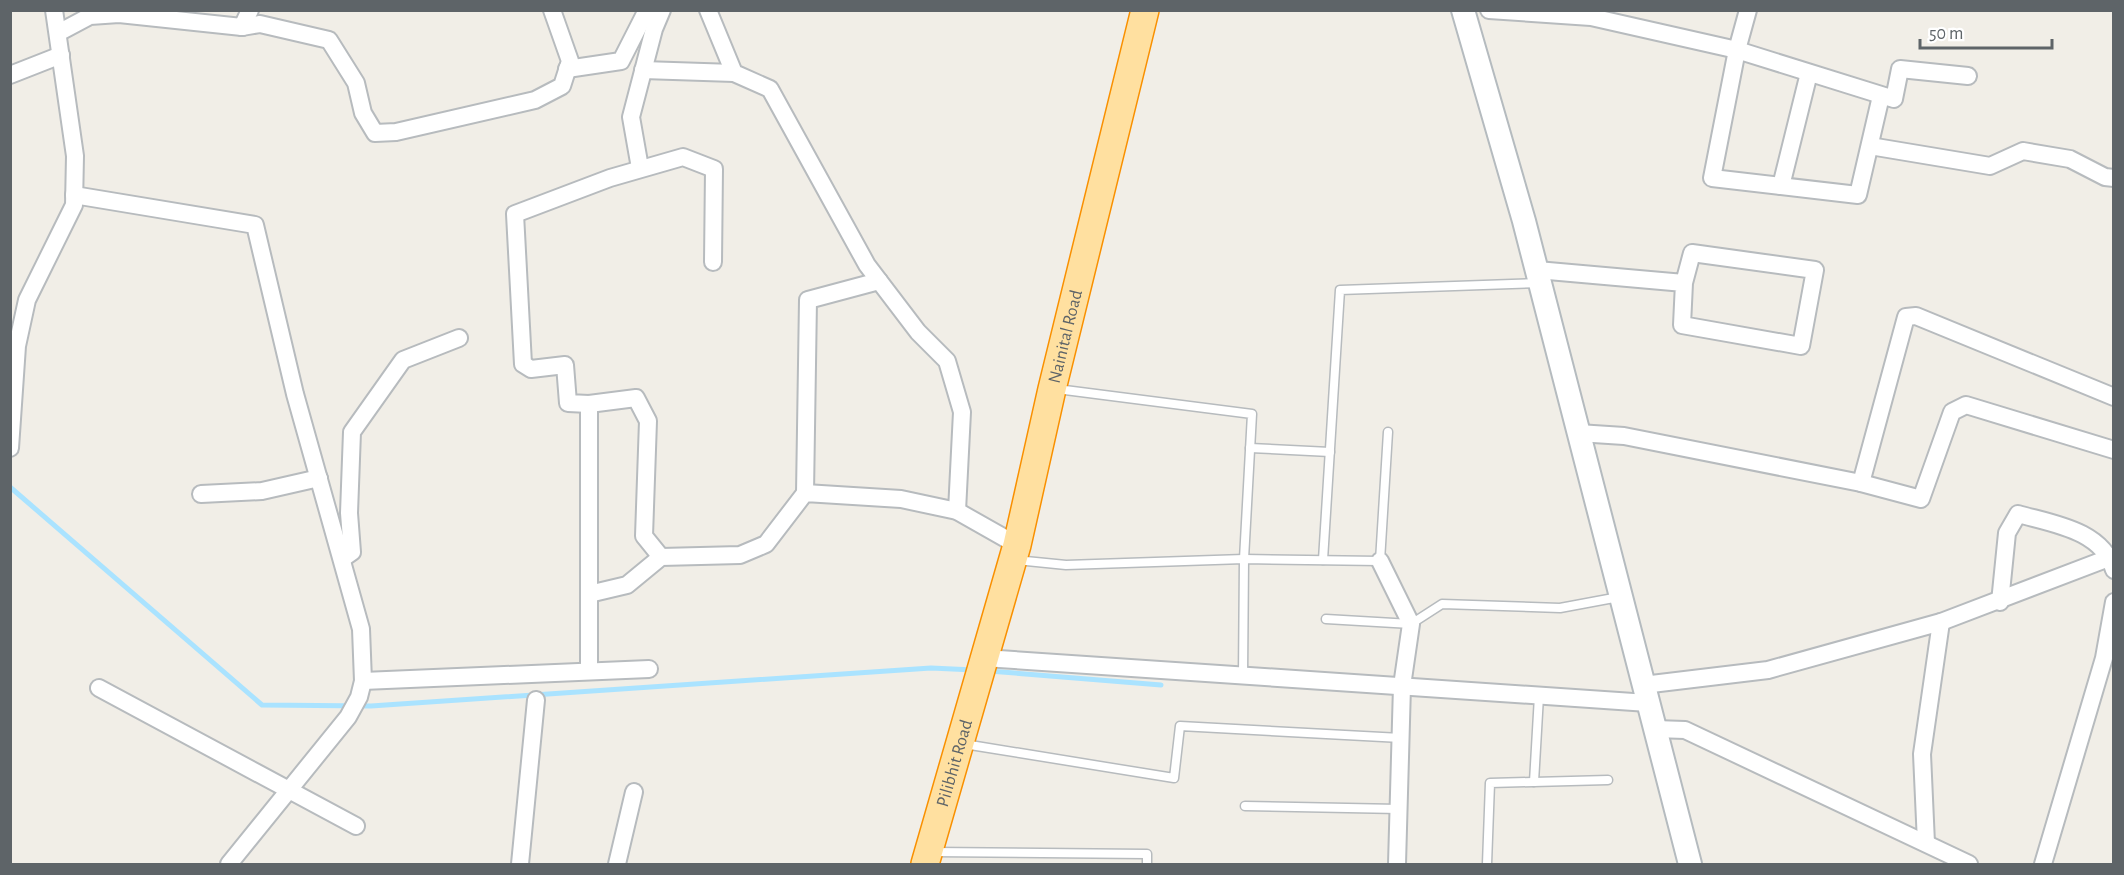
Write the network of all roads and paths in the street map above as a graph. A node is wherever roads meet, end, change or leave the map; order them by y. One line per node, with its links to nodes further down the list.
1 (54, 10): 12 (street)
2 (250, 10): 11 (street)
3 (552, 10): 15 (street)
4 (647, 10): 15 (street)
5 (662, 10): 16 (street)
6 (708, 10): 18 (street)
7 (1144, 10): 32 (highway, Nainital Road)
8 (1489, 10): 13 (street)
9 (1748, 10): 13 (street)
10 (1466, 11): 28 (main road)
11 (242, 27): 12 (street); 15 (street)
12 (58, 33): 14 (street)
13 (1737, 50): 17 (street); 25 (street)
14 (62, 55): 19 (street); 26 (street)
15 (567, 69)
16 (643, 70): 18 (street); 23 (street)
17 (1809, 73): 21 (street); 25 (street)
18 (734, 74): 29 (street)
19 (10, 75)
20 (1968, 76): 21 (street)
21 (1881, 96): 22 (street)
22 (1870, 146): 24 (street); 25 (street)
23 (640, 168): 27 (street); 34 (street)
24 (2114, 178)
25 (1781, 186)
26 (74, 195): 37 (street); 41 (street)
27 (713, 262)
28 (1539, 277): 30 (street); 36 (main road); 40 (lane)
29 (879, 281): 43 (street); 45 (street)
30 (1684, 283): 30 (street)
31 (459, 338): 49 (street)
32 (1052, 388): 38 (lane); 46 (highway, Nainital Road)
33 (2114, 397): 42 (street)
34 (589, 404): 47 (street); 53 (street)
35 (1388, 432): 52 (lane)
36 (1578, 433): 42 (street); 54 (main road)
37 (10, 448)
38 (1250, 448): 40 (lane); 50 (lane)
39 (2114, 450): 42 (street)
40 (1330, 452): 51 (lane)
41 (319, 478): 44 (street); 49 (street)
42 (1861, 483)
43 (805, 493): 45 (street); 47 (street)
44 (201, 494)
45 (957, 511): 46 (street)
46 (1015, 552): 50 (lane); 61 (highway, Nainital Road)
47 (662, 557): 53 (street)
48 (2112, 557): 55 (street); 55 (street)
49 (342, 559): 67 (street)
50 (1244, 560): 51 (lane); 64 (lane)
51 (1323, 560): 52 (lane)
52 (1380, 561): 59 (street)
53 (589, 594): 63 (street)
54 (1620, 597): 59 (lane); 68 (main road)
55 (2000, 602): 58 (street)
56 (2114, 602): 60 (street)
57 (1326, 620): 59 (lane)
58 (1941, 622): 68 (street); 81 (street)
59 (1411, 624): 65 (street)
60 (2109, 659): 91 (street)
61 (982, 666): 64 (street); 73 (highway, Pilibhit Road)
62 (649, 669): 63 (street)
63 (589, 671): 67 (street)
64 (1243, 676): 65 (street)
65 (1402, 686): 69 (street); 72 (street)
66 (99, 688): 76 (street)
67 (361, 689): 76 (street)
68 (1646, 694): 69 (street); 71 (main road)
69 (1539, 696): 75 (lane)
70 (536, 700): 84 (street)
71 (1655, 729): 81 (street); 89 (main road)
72 (1401, 738): 73 (lane); 79 (street)
73 (960, 743): 82 (highway, Pilibhit Road)
74 (1608, 780): 75 (lane)
75 (1534, 782): 88 (lane)
76 (288, 791): 80 (street); 83 (street)
77 (634, 792): 85 (street)
78 (1245, 806): 79 (lane)
79 (1399, 809): 87 (street)
80 (356, 826)
81 (1926, 843): 90 (street)
82 (927, 858): 86 (lane)
83 (229, 864)
84 (520, 864)
85 (617, 864)
86 (1147, 864)
87 (1397, 864)
88 (1487, 864)
89 (1690, 864)
90 (1969, 864)
91 (2043, 864)

